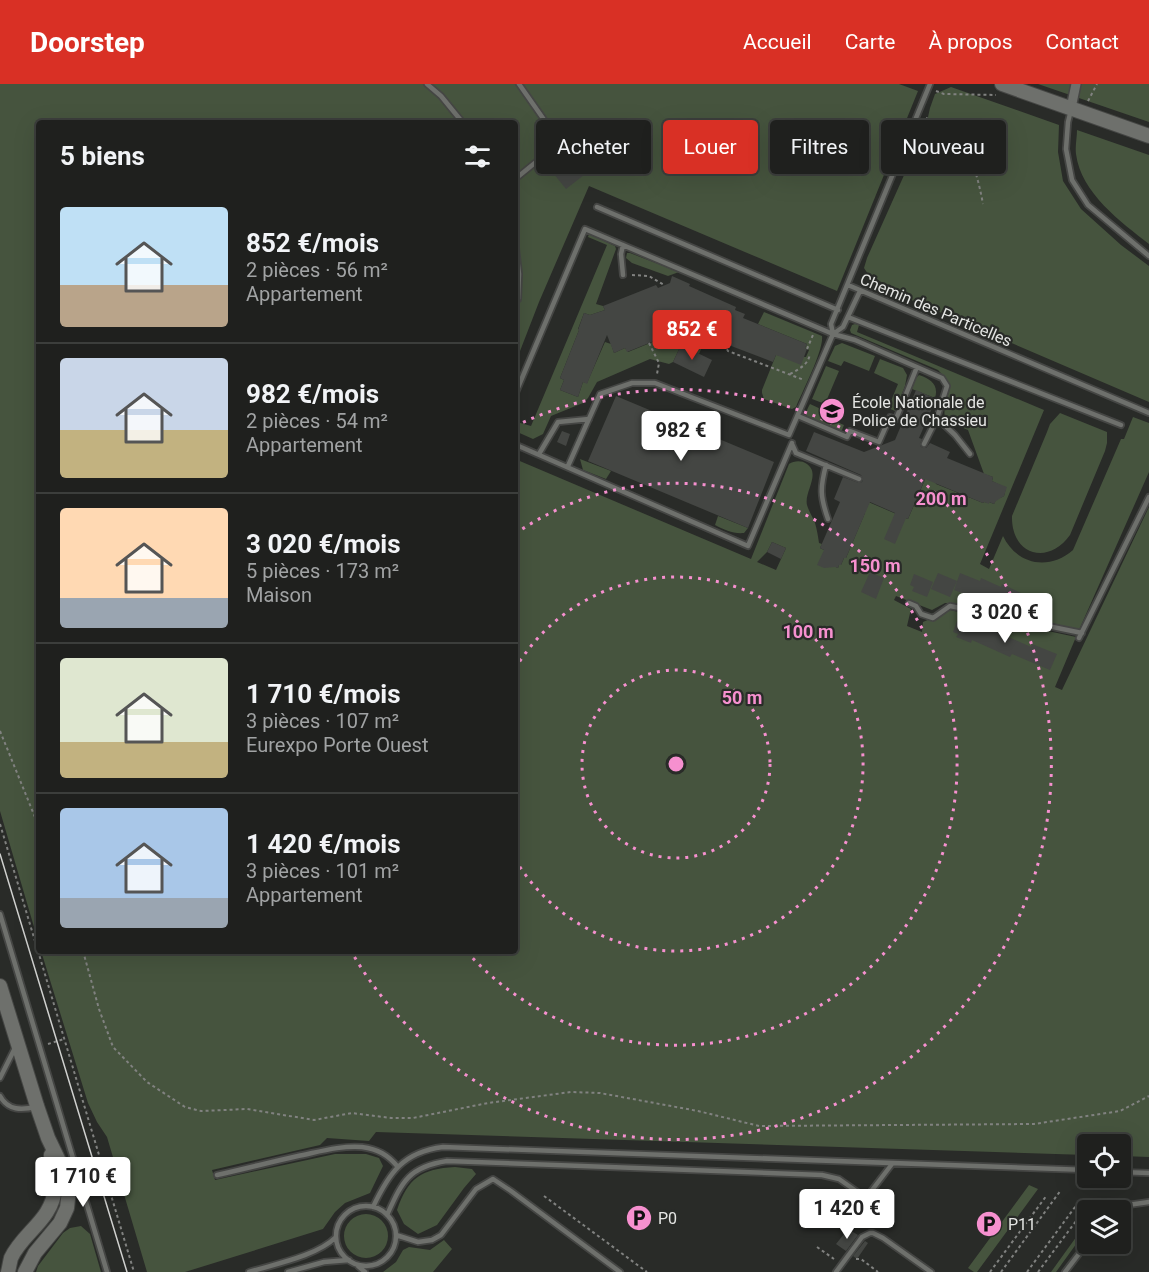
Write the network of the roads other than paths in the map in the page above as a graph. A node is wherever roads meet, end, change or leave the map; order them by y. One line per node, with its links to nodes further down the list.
1 (427, 84): 7 (lane)
2 (520, 84): 9 (lane)
3 (1076, 84): 6 (street)
4 (929, 87): 15 (lane, Chemin des Particelles)
5 (998, 90): 6 (street)
6 (1071, 108): 8 (street); 12 (lane)
7 (461, 120)
8 (1149, 136)
9 (518, 177)
10 (597, 207): 18 (lane)
11 (623, 245): 14 (lane); 20 (lane); 22 (lane)
12 (1149, 256)
13 (518, 266): 17 (lane)
14 (623, 275)
15 (848, 285): 16 (lane, Chemin des Particelles); 18 (lane)
16 (860, 291): 19 (lane); 23 (lane, Chemin des Particelles)
17 (518, 299)
18 (838, 310): 20 (lane)
19 (848, 317): 20 (lane); 27 (lane)
20 (833, 334): 21 (lane); 24 (lane)
21 (917, 367): 24 (lane); 26 (lane)
22 (518, 388)
23 (1149, 413)
24 (798, 416): 28 (lane)
25 (589, 418): 28 (lane); 32 (lane); 35 (lane)
26 (937, 418): 30 (lane); 33 (lane)
27 (1121, 425)
28 (789, 435): 29 (lane)
29 (792, 443): 34 (lane); 35 (lane)
30 (924, 444)
31 (518, 446): 32 (lane)
32 (539, 454): 35 (lane)
33 (970, 454)
34 (826, 465): 36 (lane); 38 (lane)
35 (568, 466)
36 (858, 478)
37 (1149, 497): 39 (lane)
38 (828, 519)
39 (909, 603)
40 (0, 914): 66 (lane)
41 (0, 986): 42 (street)
42 (17, 1044): 43 (lane); 45 (street)
43 (0, 1078)
44 (0, 1096): 45 (lane)
45 (37, 1107): 46 (street)
46 (48, 1138): 64 (street); 65 (street)
47 (892, 1164): 48 (lane); 49 (lane); 53 (lane)
48 (398, 1167): 52 (lane); 56 (lane)
49 (1077, 1170)
50 (1131, 1172): 51 (lane)
51 (1149, 1173)
52 (217, 1175)
53 (866, 1198): 57 (lane); 58 (lane)
54 (1149, 1202): 55 (lane)
55 (1131, 1205)
56 (373, 1207): 58 (lane); 60 (lane)
57 (888, 1214)
58 (387, 1215): 59 (lane)
59 (396, 1235): 63 (lane); 70 (lane)
60 (336, 1237): 62 (lane); 67 (lane)
61 (1079, 1254): 73 (lane)
62 (349, 1260): 63 (lane); 68 (lane)
63 (356, 1264): 69 (lane)
64 (8, 1272)
65 (25, 1272)
66 (107, 1272)
67 (249, 1272)
68 (288, 1272)
69 (365, 1272)
70 (620, 1272)
71 (836, 1272): 72 (lane)
72 (931, 1272)
73 (1065, 1272)

